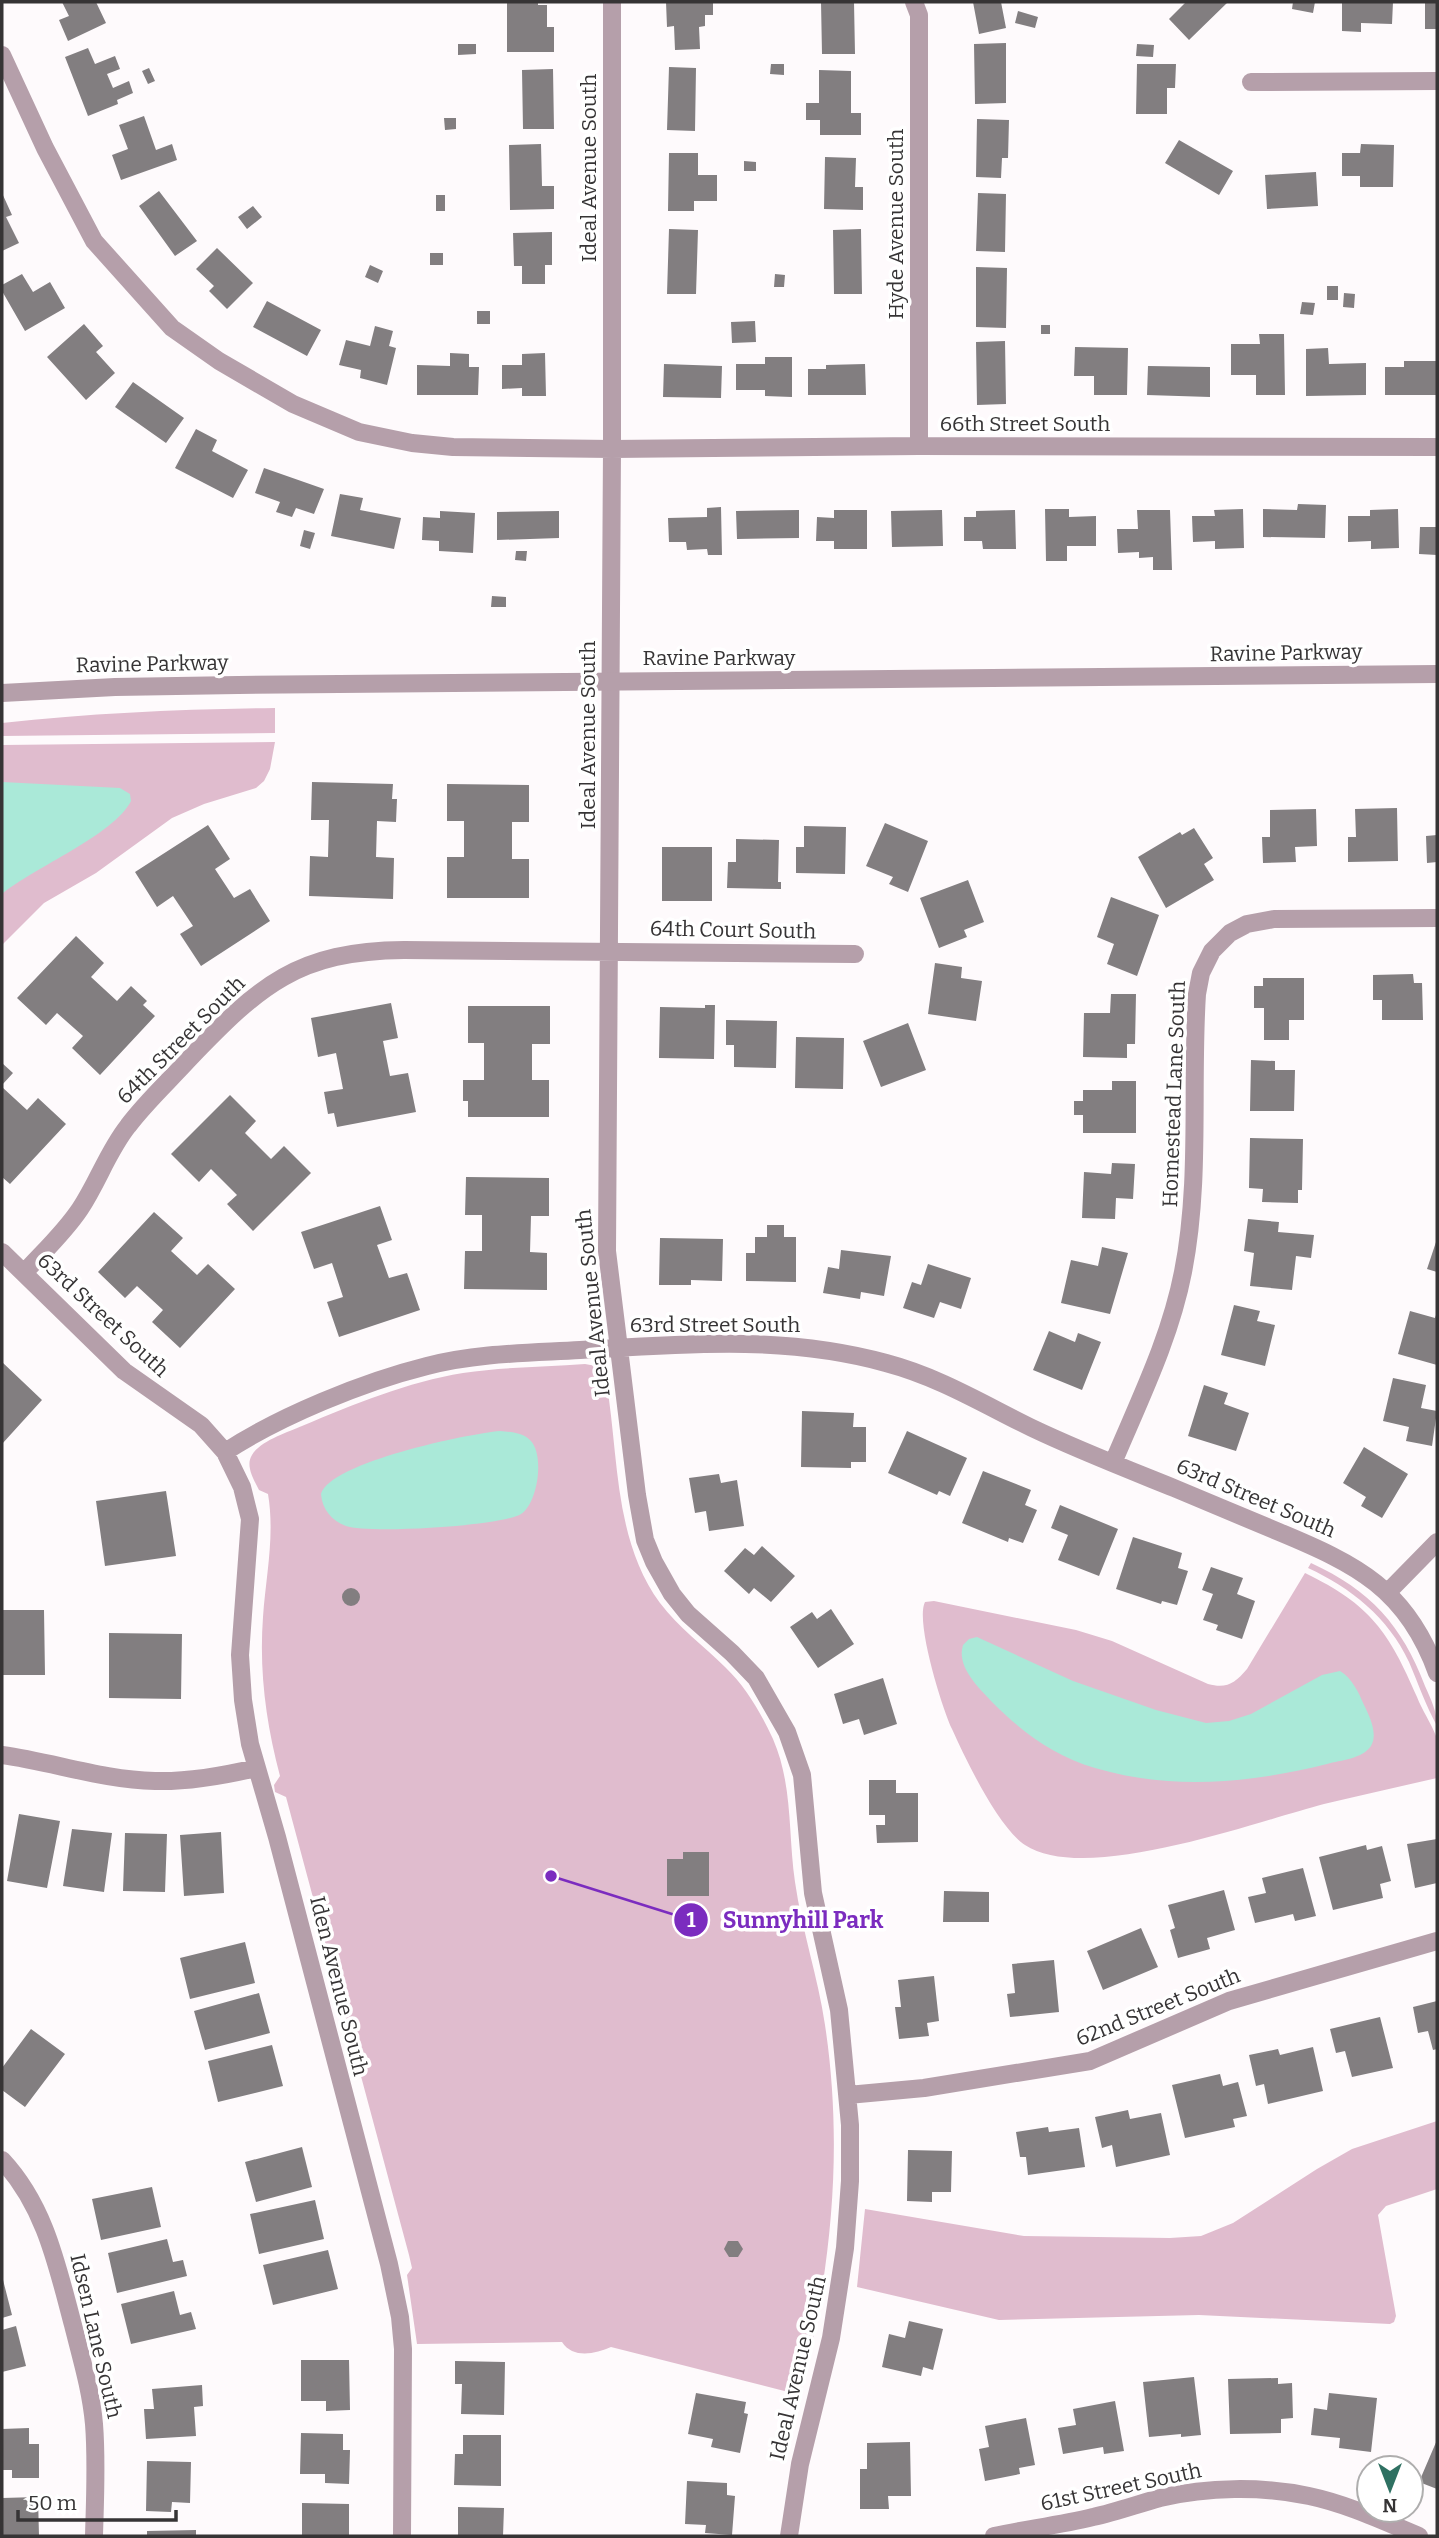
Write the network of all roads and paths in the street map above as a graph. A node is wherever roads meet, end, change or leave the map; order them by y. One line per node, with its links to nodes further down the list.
1 (612, 2): 8 (street, Ideal Avenue South)
2 (914, 2): 6 (street, Hyde Avenue South)
3 (2, 55): 8 (street, 66th Street South)
4 (1251, 82): 5 (street)
5 (1437, 82)
6 (919, 446): 7 (street, 66th Street South); 8 (street, 66th Street South)
7 (1437, 447)
8 (612, 449): 10 (street, Ideal Avenue South)
9 (1437, 674): 10 (street, Ravine Parkway)
10 (611, 681): 11 (street, Ravine Parkway); 13 (street, Ideal Avenue South)
11 (2, 693)
12 (1437, 918): 19 (street, Homestead Lane South)
13 (609, 952): 14 (street, 64th Court South); 16 (street, 64th Street South); 17 (street, Ideal Avenue South)
14 (855, 954)
15 (2, 1252): 16 (street, 63rd Street South)
16 (24, 1273): 18 (street, 63rd Street South)
17 (618, 1347): 18 (street, 63rd Street South); 19 (street, 63rd Street South); 26 (street, Ideal Avenue South)
18 (225, 1452): 24 (street, Iden Avenue South)
19 (1113, 1463): 21 (street, 63rd Street South)
20 (1437, 1542): 21 (street)
21 (1387, 1593): 22 (street, 63rd Street South)
22 (1437, 1673)
23 (2, 1755): 24 (street)
24 (256, 1768): 29 (street, Iden Avenue South)
25 (1437, 1941): 26 (street, 62nd Street South)
26 (848, 2095): 30 (street, Ideal Avenue South)
27 (2, 2160): 28 (street, Idsen Lane South)
28 (94, 2536)
29 (402, 2536)
30 (789, 2536)
31 (994, 2536): 32 (street, 61st Street South)
32 (1419, 2536)

